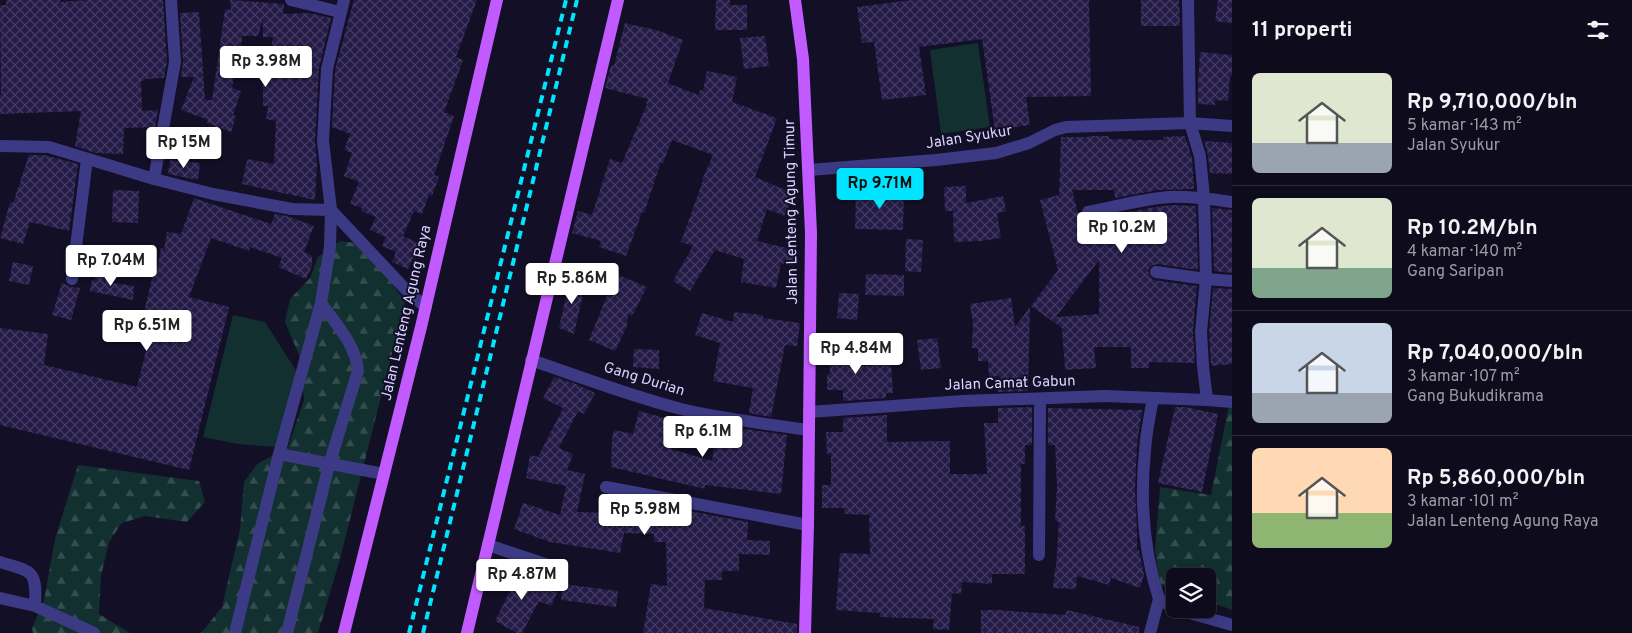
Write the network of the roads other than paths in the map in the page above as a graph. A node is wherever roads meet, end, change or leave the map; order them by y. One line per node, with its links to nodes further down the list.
1 (172, 0): 13 (street)
2 (292, 0): 7 (street)
3 (496, 0): 23 (main road, Jalan Lenteng Agung Raya)
4 (618, 0): 24 (main road)
5 (795, 0): 12 (main road, Jalan Lenteng Agung Timur)
6 (1188, 0): 8 (street)
7 (342, 6): 16 (street)
8 (1190, 123): 9 (street, Jalan Syukur); 12 (street, Jalan Syukur); 14 (street)
9 (1232, 126)
10 (0, 146): 11 (street)
11 (87, 159): 13 (street); 19 (street)
12 (809, 170): 29 (main road, Jalan Lenteng Agung Timur)
13 (154, 179): 16 (street)
14 (1204, 198): 15 (street); 17 (street); 20 (street)
15 (1232, 202)
16 (331, 210): 22 (street); 23 (street)
17 (1088, 212)
18 (1156, 272): 20 (street)
19 (72, 279)
20 (1206, 279): 21 (street); 27 (street)
21 (1232, 281)
22 (321, 303): 31 (street); 32 (street)
23 (426, 307): 33 (main road, Jalan Lenteng Agung Raya)
24 (532, 360): 30 (street, Gang Durian); 36 (main road)
25 (1153, 398): 26 (street, Jalan Camat Gabun); 27 (street, Jalan Camat Gabun); 41 (street)
26 (1037, 399): 29 (street, Jalan Camat Gabun); 37 (street)
27 (1207, 400): 28 (street, Jalan Camat Gabun)
28 (1232, 402)
29 (809, 412): 30 (main road, Jalan Lenteng Agung Timur)
30 (809, 430): 35 (main road, Jalan Lenteng Agung Timur)
31 (280, 454): 32 (street); 47 (street)
32 (329, 465): 33 (street); 48 (street)
33 (384, 474): 49 (main road, Jalan Lenteng Agung Raya)
34 (606, 486): 35 (street)
35 (808, 525): 51 (main road, Jalan Lenteng Agung Timur)
36 (488, 545): 39 (street); 50 (main road)
37 (1035, 555)
38 (0, 562): 43 (street)
39 (551, 566)
40 (0, 598): 43 (street)
41 (1160, 599): 42 (street); 52 (street)
42 (1166, 603)
43 (35, 606): 46 (street)
44 (1207, 618): 45 (street)
45 (1232, 625)
46 (94, 633)
47 (235, 633)
48 (287, 633)
49 (344, 633)
50 (468, 633)
51 (805, 633)
52 (1150, 633)

